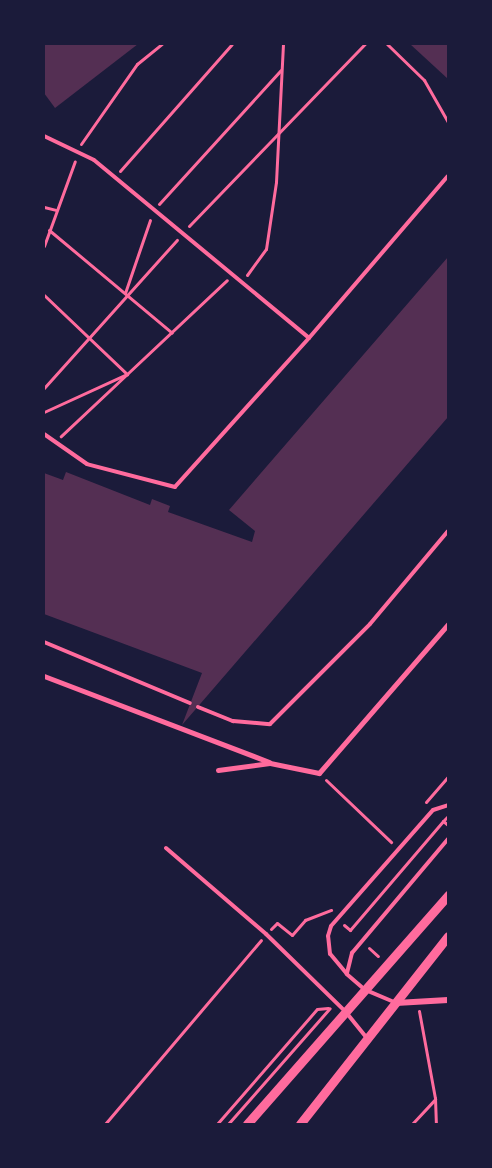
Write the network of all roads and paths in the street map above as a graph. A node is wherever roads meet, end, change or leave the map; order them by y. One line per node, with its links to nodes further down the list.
1 (162, 44): 10 (path)
2 (232, 44): 12 (path)
3 (283, 44): 6 (path)
4 (365, 44): 8 (path)
5 (387, 44): 7 (path)
6 (281, 70): 8 (path); 14 (path)
7 (448, 122)
8 (278, 131): 17 (path); 20 (path)
9 (44, 136): 10 (lane)
10 (77, 150): 12 (lane); 15 (path)
11 (448, 176): 25 (lane)
12 (115, 177): 14 (lane)
13 (44, 207): 15 (path)
14 (154, 209): 17 (lane); 22 (path)
15 (57, 211): 16 (path)
16 (49, 230): 18 (path); 22 (path)
17 (183, 233): 19 (lane); 22 (path)
18 (44, 246)
19 (232, 274): 20 (lane); 23 (path)
20 (242, 282): 25 (lane)
21 (44, 295): 24 (path)
22 (124, 296): 23 (path); 24 (path)
23 (171, 333): 26 (path)
24 (90, 337): 26 (path); 27 (path)
25 (309, 338): 30 (lane)
26 (127, 374): 28 (path); 30 (path)
27 (44, 388)
28 (44, 412)
29 (44, 434): 30 (lane)
30 (55, 442)
31 (448, 531): 36 (lane)
32 (448, 624): 37 (street)
33 (44, 642): 35 (lane)
34 (44, 676): 37 (street)
35 (190, 703)
36 (198, 707)
37 (270, 763): 38 (street)
38 (218, 770)
39 (448, 805): 47 (lane)
40 (448, 816): 41 (path)
41 (443, 821): 42 (path); 47 (path)
42 (448, 825)
43 (448, 839): 49 (lane)
44 (166, 848): 54 (lane)
45 (448, 895): 50 (main road)
46 (329, 912): 47 (path)
47 (338, 919): 49 (lane)
48 (448, 936): 52 (main road)
49 (347, 974): 50 (lane)
50 (364, 989): 52 (lane); 54 (main road)
51 (448, 1000): 52 (street)
52 (395, 1003): 55 (main road)
53 (418, 1010): 56 (path)
54 (345, 1011): 55 (lane); 59 (main road)
55 (367, 1038): 60 (main road)
56 (435, 1098): 61 (path); 62 (path)
57 (217, 1125): 58 (path)
58 (228, 1125)
59 (247, 1125)
60 (300, 1125)
61 (412, 1125)
62 (435, 1125)

